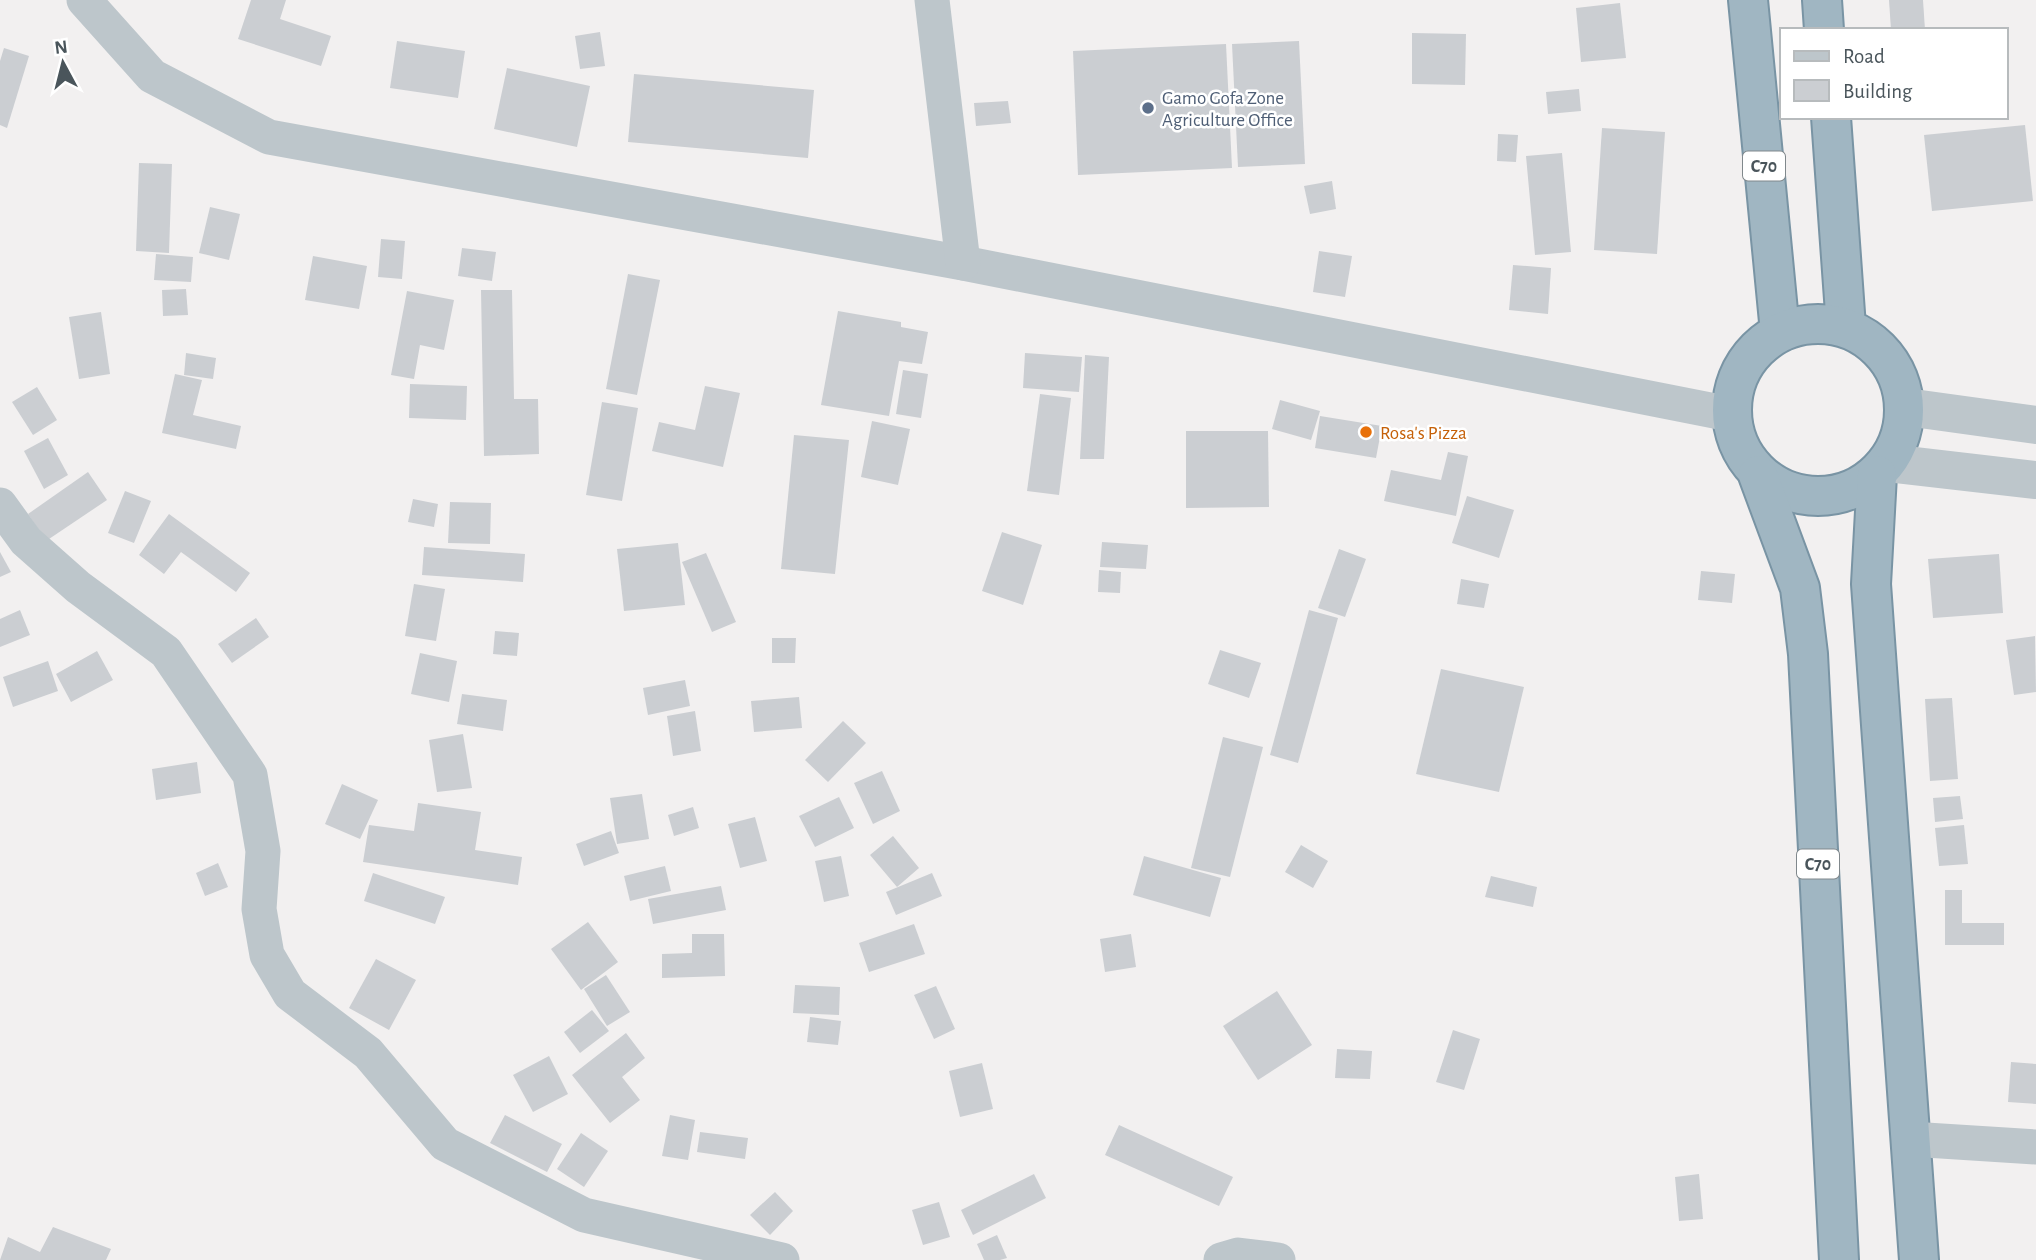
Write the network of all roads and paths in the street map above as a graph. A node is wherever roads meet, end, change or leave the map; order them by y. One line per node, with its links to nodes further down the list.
1 (85, 0): 7 (street)
2 (932, 0): 7 (street)
3 (1748, 0): 9 (highway, C70)
4 (1822, 0): 5 (highway)
5 (1824, 28)
6 (1831, 119): 8 (highway)
7 (963, 263): 11 (street)
8 (1846, 327): 9 (highway, C70); 10 (highway)
9 (1780, 332): 11 (highway, C70)
10 (1906, 407): 12 (street); 13 (highway)
11 (1730, 414): 14 (highway, C70)
12 (2036, 425)
13 (1883, 469): 14 (highway, C70); 15 (street); 17 (highway)
14 (1758, 475): 22 (highway, C70)
15 (2036, 480)
16 (0, 505): 19 (street)
17 (1910, 1139): 18 (street); 23 (highway)
18 (2036, 1147)
19 (782, 1260)
20 (1221, 1260): 21 (street)
21 (1278, 1260)
22 (1839, 1260)
23 (1919, 1260)

